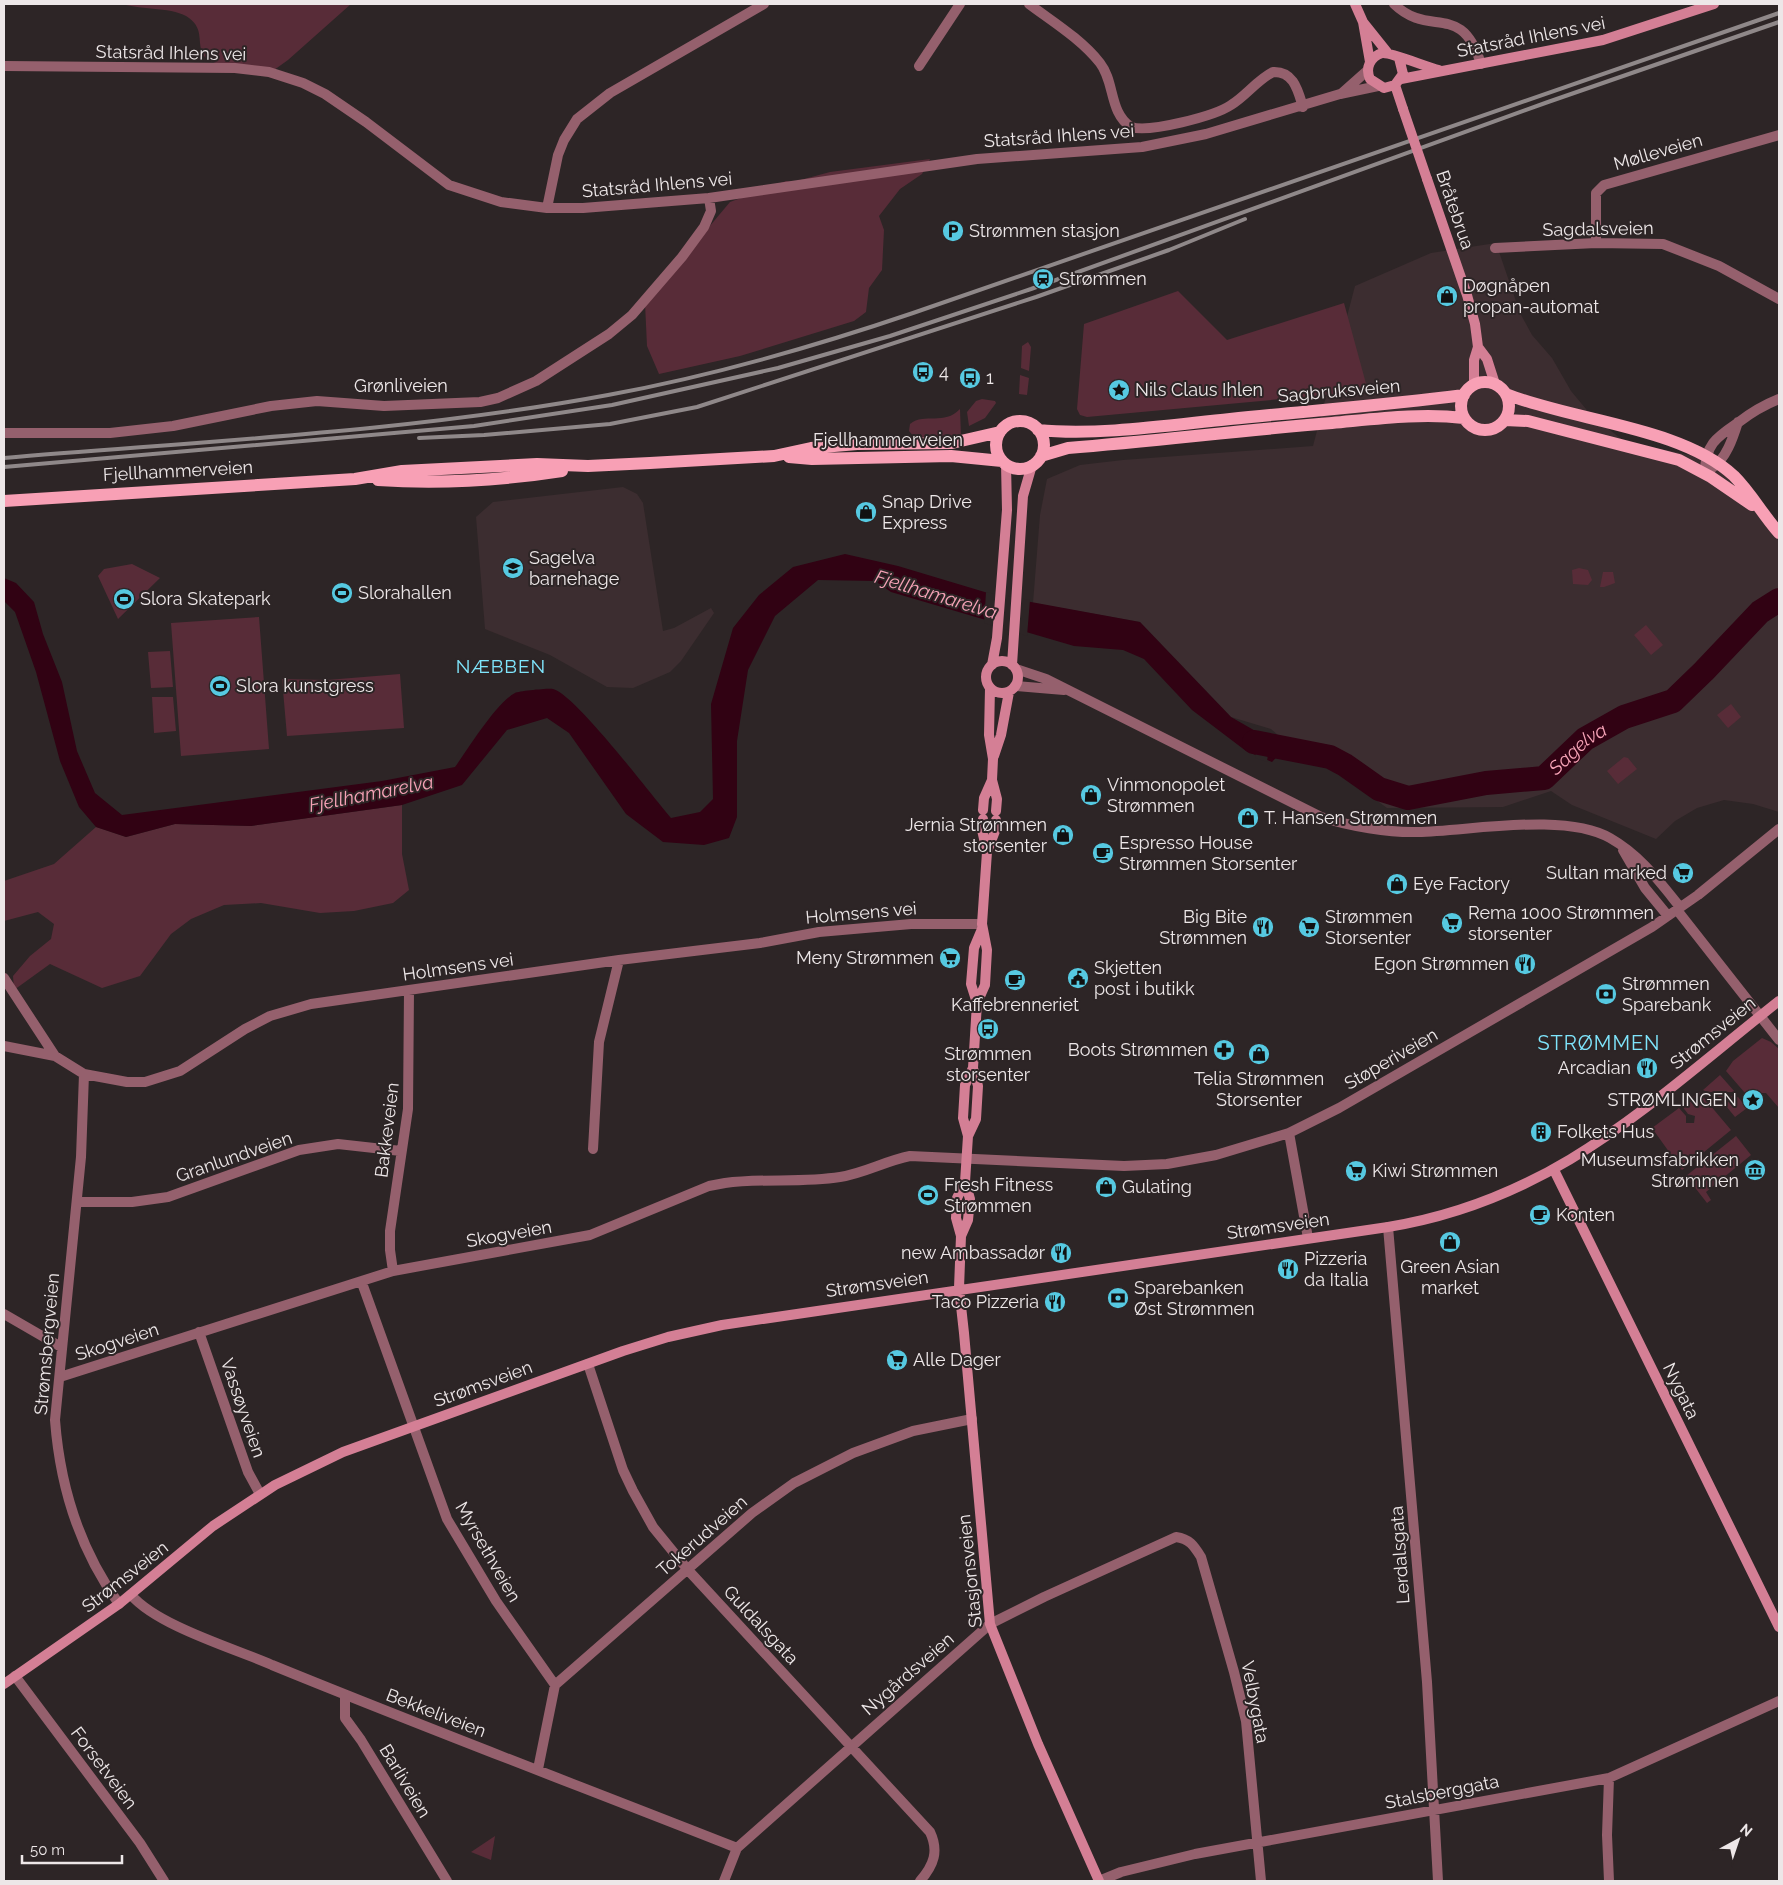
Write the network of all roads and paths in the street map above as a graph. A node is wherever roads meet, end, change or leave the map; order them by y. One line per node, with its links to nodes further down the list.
1 (764, 4): 21 (street)
2 (960, 4): 12 (street)
3 (1029, 4): 18 (street)
4 (1355, 4): 7 (main road)
5 (1394, 4): 10 (street)
6 (1714, 4): 10 (main road, Statsråd Ihlens vei)
7 (1363, 22): 8 (main road); 13 (main road)
8 (1387, 52): 9 (main road, Statsråd Ihlens vei); 13 (main road, Statsråd Ihlens vei)
9 (1399, 58): 14 (main road, Statsråd Ihlens vei); 15 (main road)
10 (1481, 64): 14 (main road, Statsråd Ihlens vei)
11 (4, 66): 21 (street, Statsråd Ihlens vei)
12 (919, 66)
13 (1369, 66): 16 (main road); 17 (street, Statsråd Ihlens vei)
14 (1440, 71): 15 (main road, Statsråd Ihlens vei)
15 (1398, 82): 16 (main road, Statsråd Ihlens vei); 25 (main road, Bråtebrua, bridge)
16 (1378, 86): 17 (street, Statsråd Ihlens vei)
17 (1340, 94): 18 (street, Statsråd Ihlens vei)
18 (1303, 107): 20 (street, Statsråd Ihlens vei)
19 (1779, 135): 22 (street, Mølleveien)
20 (709, 198): 21 (street, Statsråd Ihlens vei); 36 (street, Grønliveien)
21 (547, 208)
22 (1596, 243): 23 (street, Sagdalsveien); 24 (street, Sagdalsveien)
23 (1494, 248)
24 (1779, 299)
25 (1478, 347): 26 (main road, Bråtebrua); 27 (main road, Bråtebrua)
26 (1474, 384): 27 (main road); 29 (main road)
27 (1495, 384): 28 (main road)
28 (1506, 394): 32 (main road); 38 (main road)
29 (1464, 395): 31 (main road); 34 (main road, Sagbruksveien)
30 (1779, 399): 33 (street)
31 (1464, 418): 32 (main road); 39 (main road, Sagbruksveien)
32 (1505, 420): 42 (main road)
33 (1738, 422): 38 (street); 41 (street)
34 (1035, 427): 35 (main road); 39 (main road)
35 (1000, 432): 37 (main road, Fjellhammerveien); 40 (main road)
36 (4, 433)
37 (774, 456): 40 (main road, Fjellhammerveien); 43 (main road, Fjellhammerveien)
38 (1705, 457): 41 (main road); 42 (street)
39 (1036, 460): 40 (main road); 47 (main road)
40 (1004, 462): 46 (main road)
41 (1717, 464): 42 (street); 44 (main road)
42 (1705, 473): 44 (main road)
43 (4, 501)
44 (1761, 512): 45 (main road)
45 (1779, 532)
46 (992, 665): 47 (main road); 48 (main road)
47 (1014, 667): 49 (main road); 50 (street)
48 (990, 688): 49 (main road); 51 (main road, Stasjonsveien)
49 (1012, 689): 50 (street); 51 (main road, Stasjonsveien)
50 (1067, 690): 54 (street)
51 (993, 759): 52 (main road, Stasjonsveien)
52 (992, 780): 55 (main road, Stasjonsveien); 55 (main road, Stasjonsveien)
53 (1779, 830): 56 (street, Støperiveien)
54 (1622, 847): 56 (street); 57 (street)
55 (987, 852): 58 (main road, Stasjonsveien)
56 (1679, 909): 57 (street, Støperiveien); 63 (street)
57 (1668, 916): 68 (street, Støperiveien)
58 (982, 926): 59 (street, Holmsens vei); 71 (main road, Stasjonsveien)
59 (619, 960): 61 (street, Holmsens vei); 69 (street)
60 (4, 978): 66 (street, Holmsens vei)
61 (409, 991): 67 (street, Holmsens vei); 70 (street, Bakkeveien)
62 (1779, 1001): 63 (main road, Strømsveien)
63 (1760, 1016): 64 (street); 72 (main road, Strømsveien)
64 (1779, 1040)
65 (4, 1046): 66 (street)
66 (55, 1056): 67 (street, Holmsens vei)
67 (84, 1074): 73 (street, Strømsbergveien)
68 (1290, 1133): 71 (street, Støperiveien); 75 (street)
69 (593, 1148)
70 (401, 1150): 73 (street, Granlundveien); 76 (street, Bakkeveien)
71 (966, 1158): 76 (street, Skogveien); 78 (main road, Stasjonsveien)
72 (1554, 1170): 74 (main road, Strømsveien); 92 (main road, Nygata)
73 (77, 1202): 81 (street, Strømsbergveien)
74 (1388, 1227): 75 (main road, Strømsveien); 101 (street, Lerdalsgata)
75 (1308, 1238): 78 (main road, Strømsveien)
76 (394, 1271): 77 (street, Skogveien)
77 (362, 1283): 80 (street, Skogveien); 85 (street, Myrsethveien)
78 (959, 1288): 82 (main road, Strømsveien); 84 (main road, Stasjonsveien)
79 (4, 1314): 81 (street, Skogveien)
80 (199, 1332): 83 (street, Skogveien); 86 (street, Vassøyveien)
81 (61, 1347): 83 (street, Strømsbergveien)
82 (588, 1364): 85 (main road, Strømsveien); 88 (street, Guldalsgata)
83 (60, 1377): 90 (street, Strømsbergveien)
84 (972, 1419): 88 (street, Tokerudveien); 91 (main road, Stasjonsveien)
85 (413, 1427): 86 (main road, Strømsveien); 95 (street, Myrsethveien)
86 (260, 1494): 89 (main road, Strømsveien)
87 (1186, 1538): 91 (street, Nygårdsveien); 102 (street, Velbygata)
88 (688, 1570): 95 (street, Tokerudveien); 98 (street, Guldalsgata)
89 (131, 1595): 90 (main road, Strømsveien); 96 (street, Bekkeliveien)
90 (119, 1604): 93 (main road, Strømsveien)
91 (990, 1624): 98 (street, Nygårdsveien); 108 (main road, Stasjonsveien)
92 (1779, 1627)
93 (15, 1676): 94 (main road, Strømsveien); 104 (street, Forsetveien)
94 (4, 1684)
95 (555, 1685): 99 (street)
96 (345, 1695): 99 (street, Bekkeliveien); 105 (street, Barliveien)
97 (1779, 1701): 100 (street, Stalsberggata)
98 (851, 1746): 103 (street, Nygårdsveien); 107 (street, Guldalsgata)
99 (538, 1770): 103 (street, Bekkeliveien)
100 (1609, 1778): 101 (street, Stalsberggata); 111 (street)
101 (1435, 1810): 102 (street, Stalsberggata); 110 (street, Lerdalsgata)
102 (1257, 1842): 108 (street, Stalsberggata); 109 (street, Velbygata)
103 (738, 1848): 106 (street, Nygårdsveien)
104 (164, 1881)
105 (447, 1881)
106 (724, 1881)
107 (920, 1881)
108 (1099, 1881)
109 (1261, 1881)
110 (1438, 1881)
111 (1609, 1881)

